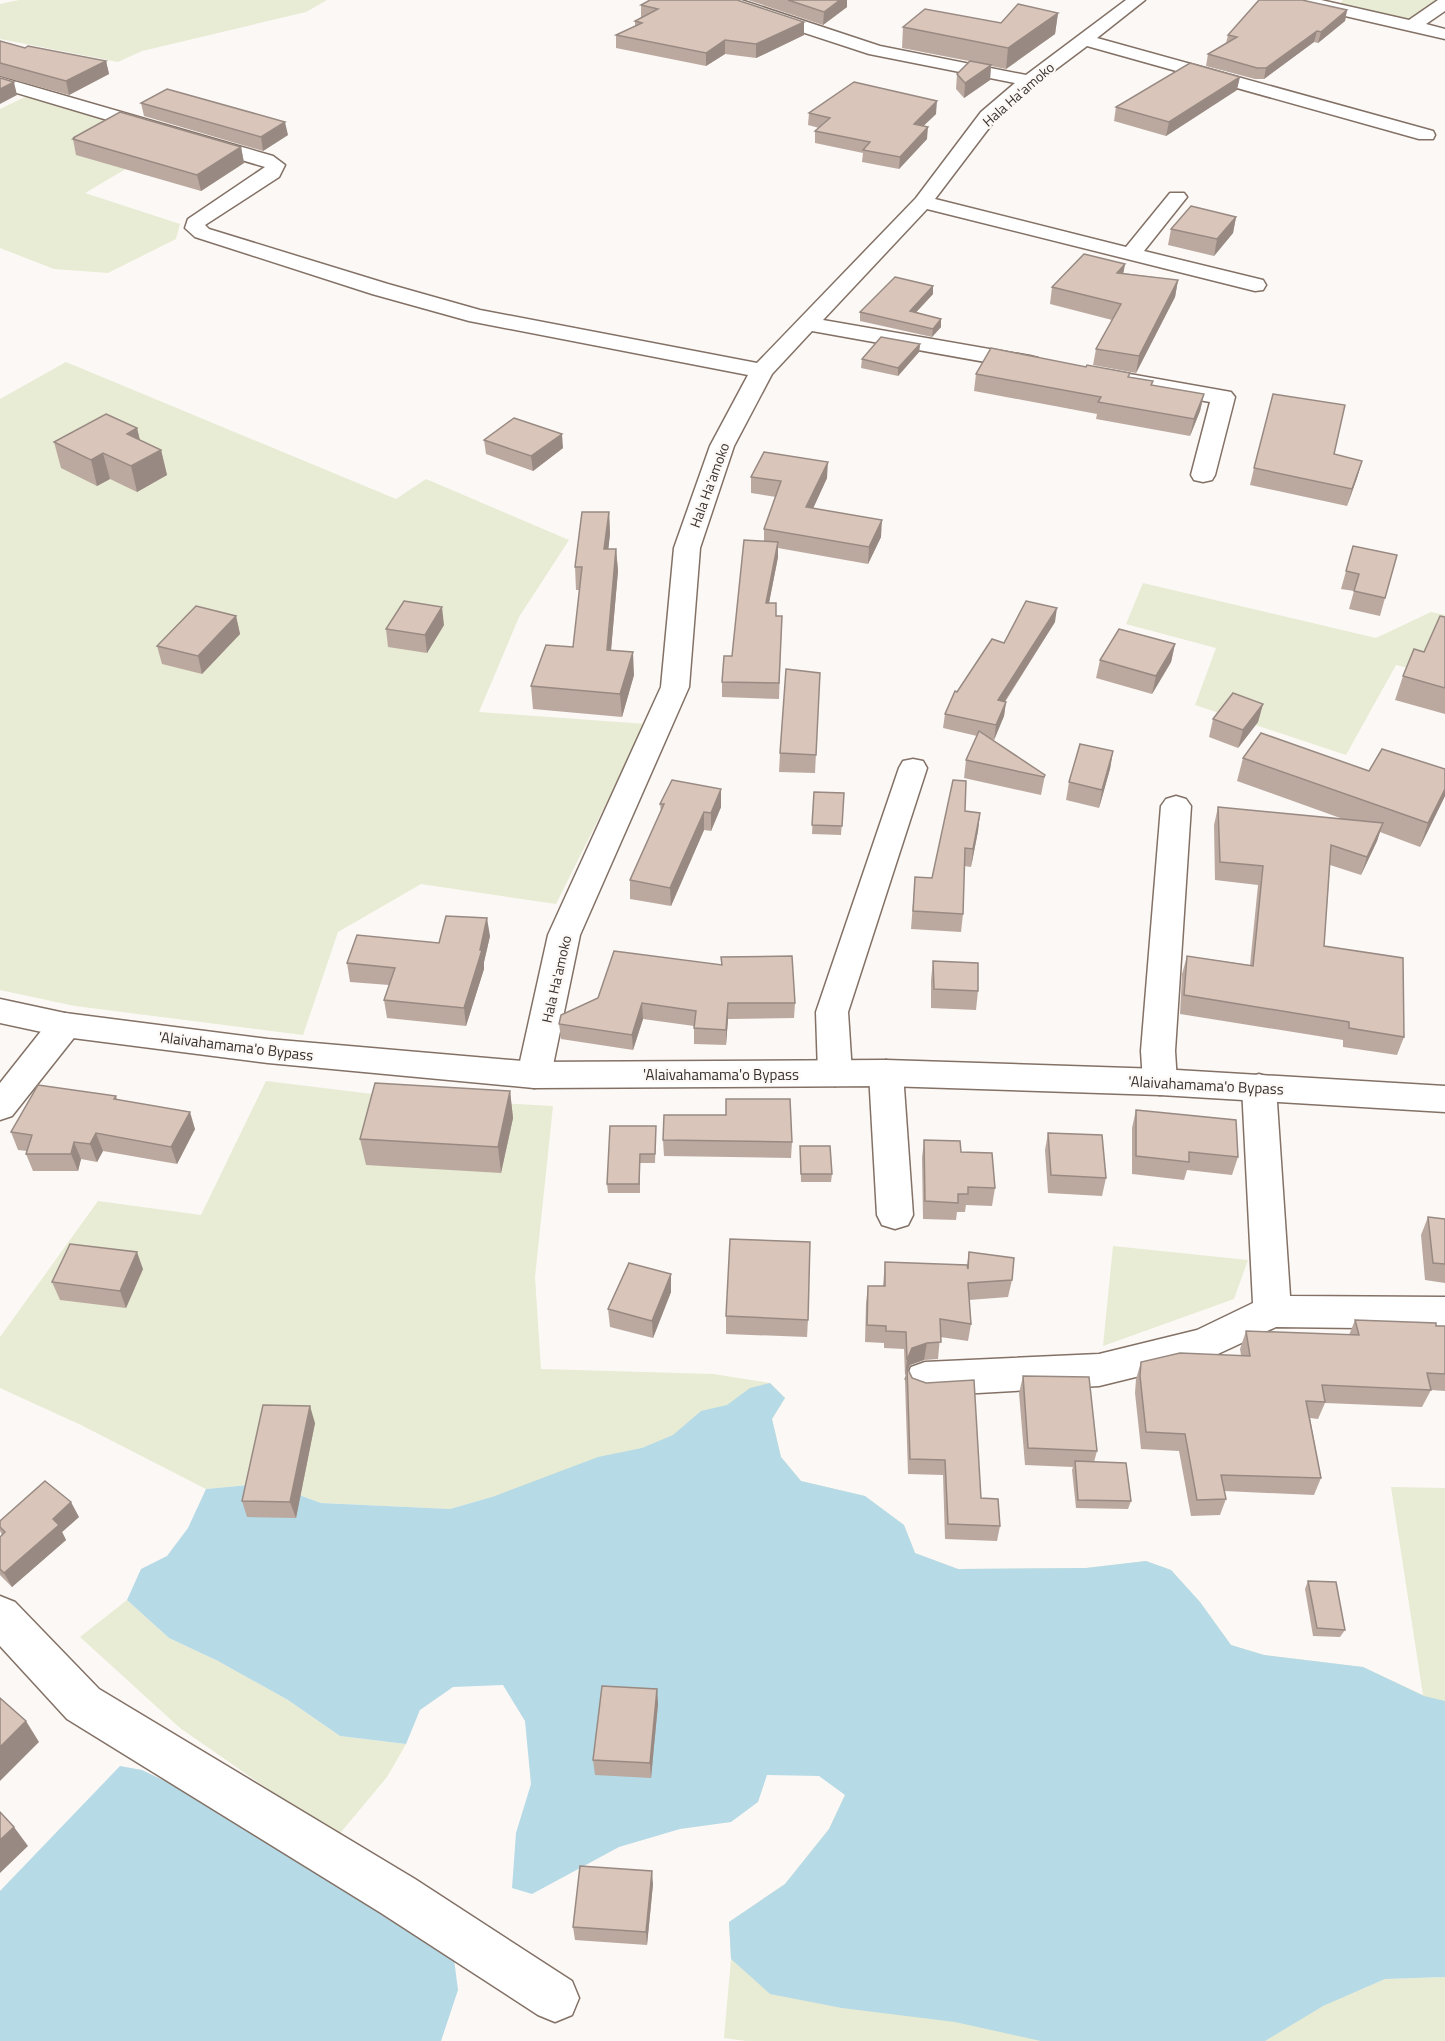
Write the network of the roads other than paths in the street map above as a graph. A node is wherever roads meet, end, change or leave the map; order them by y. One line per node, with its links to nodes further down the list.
1 (722, 0): 9 (street)
2 (1137, 0): 8 (street, Hala Ha'amoko)
3 (1299, 0): 4 (street)
4 (1330, 3): 6 (street)
5 (1445, 3): 6 (street)
6 (1412, 26): 7 (street)
7 (1445, 34)
8 (1084, 40): 9 (street, Hala Ha'amoko); 11 (street)
9 (1029, 81): 13 (street, Hala Ha'amoko)
10 (0, 82): 18 (street)
11 (1426, 135)
12 (1177, 197): 14 (street)
13 (923, 202): 14 (street); 16 (street, Hala Ha'amoko)
14 (1131, 255): 15 (street)
15 (1255, 285)
16 (807, 324): 17 (street); 18 (street, Hala Ha'amoko)
17 (1050, 367)
18 (762, 371): 27 (street, Hala Ha'amoko)
19 (1084, 373): 20 (street)
20 (1203, 475)
21 (913, 768): 25 (street)
22 (1176, 806): 28 (street)
23 (0, 1011): 24 (street, 'Alaivahamama'o Bypass)
24 (65, 1026): 27 (street, 'Alaivahamama'o Bypass); 31 (street)
25 (835, 1073): 26 (street, 'Alaivahamama'o Bypass); 27 (street, 'Alaivahamama'o Bypass)
26 (886, 1073): 28 (street, 'Alaivahamama'o Bypass); 32 (street)
27 (534, 1075)
28 (1160, 1082): 29 (street, 'Alaivahamama'o Bypass)
29 (1258, 1087): 30 (street, 'Alaivahamama'o Bypass); 33 (street)
30 (1445, 1099)
31 (0, 1107)
32 (895, 1215)
33 (1272, 1311): 34 (street); 35 (street)
34 (1445, 1313)
35 (925, 1379)
36 (0, 1616): 37 (street)
37 (555, 1998)

